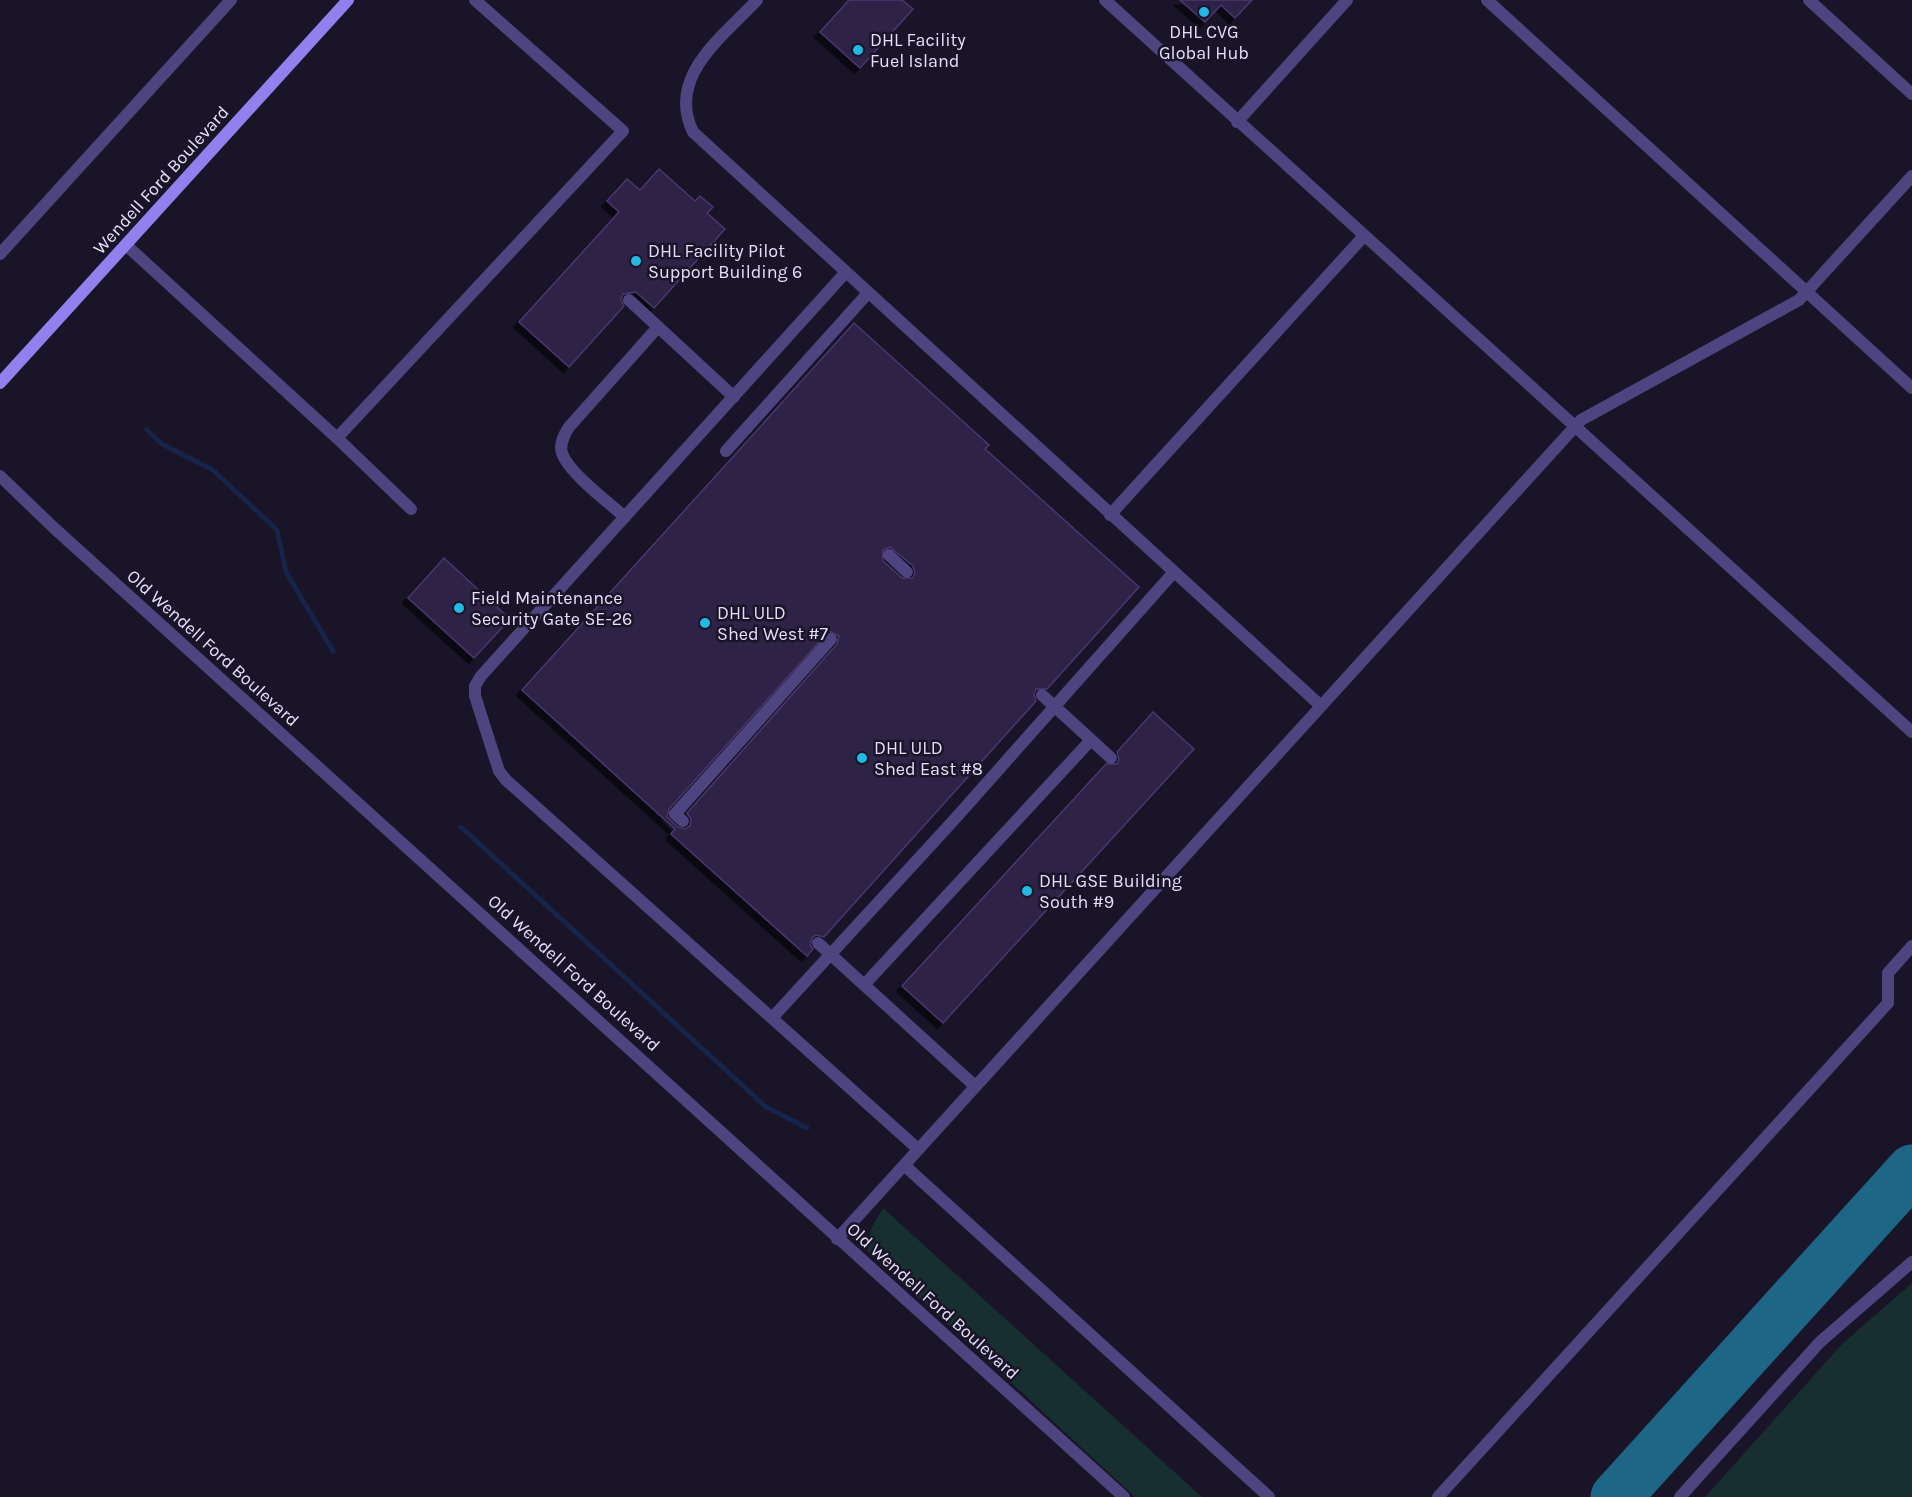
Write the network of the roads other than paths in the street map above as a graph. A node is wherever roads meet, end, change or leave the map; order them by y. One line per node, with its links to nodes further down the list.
1 (231, 0): 14 (lane)
2 (348, 0): 13 (street, Wendell Ford Boulevard)
3 (475, 0): 24 (lane)
4 (757, 0): 15 (lane)
5 (1105, 0): 10 (lane)
6 (1347, 0): 10 (lane)
7 (1487, 0): 16 (lane)
8 (1809, 0): 9 (lane)
9 (1912, 94)
10 (1237, 122): 12 (lane)
11 (1912, 176): 16 (lane)
12 (1364, 237): 23 (lane); 28 (lane)
13 (126, 245): 20 (street, Wendell Ford Boulevard); 24 (lane)
14 (0, 254)
15 (846, 272): 17 (lane); 22 (lane)
16 (1806, 292): 21 (lane); 23 (lane)
17 (868, 293): 25 (lane); 28 (lane)
18 (629, 300): 19 (lane)
19 (658, 327): 22 (lane); 29 (lane)
20 (0, 383)
21 (1912, 388)
22 (734, 397): 29 (lane)
23 (1574, 428): 36 (lane); 37 (lane)
24 (337, 438): 27 (lane)
25 (726, 451)
26 (0, 476): 49 (lane, Old Wendell Ford Boulevard)
27 (411, 509)
28 (1110, 515): 32 (lane)
29 (625, 517): 45 (lane)
30 (889, 555): 31 (lane)
31 (907, 572)
32 (1174, 572): 35 (lane); 36 (lane)
33 (831, 639): 40 (lane)
34 (1042, 695): 35 (lane)
35 (1054, 706): 38 (lane); 43 (lane)
36 (1321, 706): 46 (lane)
37 (1910, 727)
38 (1091, 740): 39 (lane); 44 (lane)
39 (1111, 758)
40 (683, 821)
41 (818, 944): 43 (lane)
42 (1912, 946): 53 (lane)
43 (830, 954): 44 (lane); 45 (lane)
44 (864, 985): 46 (lane)
45 (772, 1018): 47 (lane)
46 (975, 1086): 47 (lane)
47 (918, 1149): 48 (lane)
48 (904, 1165): 49 (lane); 52 (lane)
49 (837, 1239): 51 (lane, Old Wendell Ford Boulevard)
50 (1912, 1262): 54 (lane)
51 (1124, 1497)
52 (1269, 1497)
53 (1438, 1497)
54 (1680, 1497)

